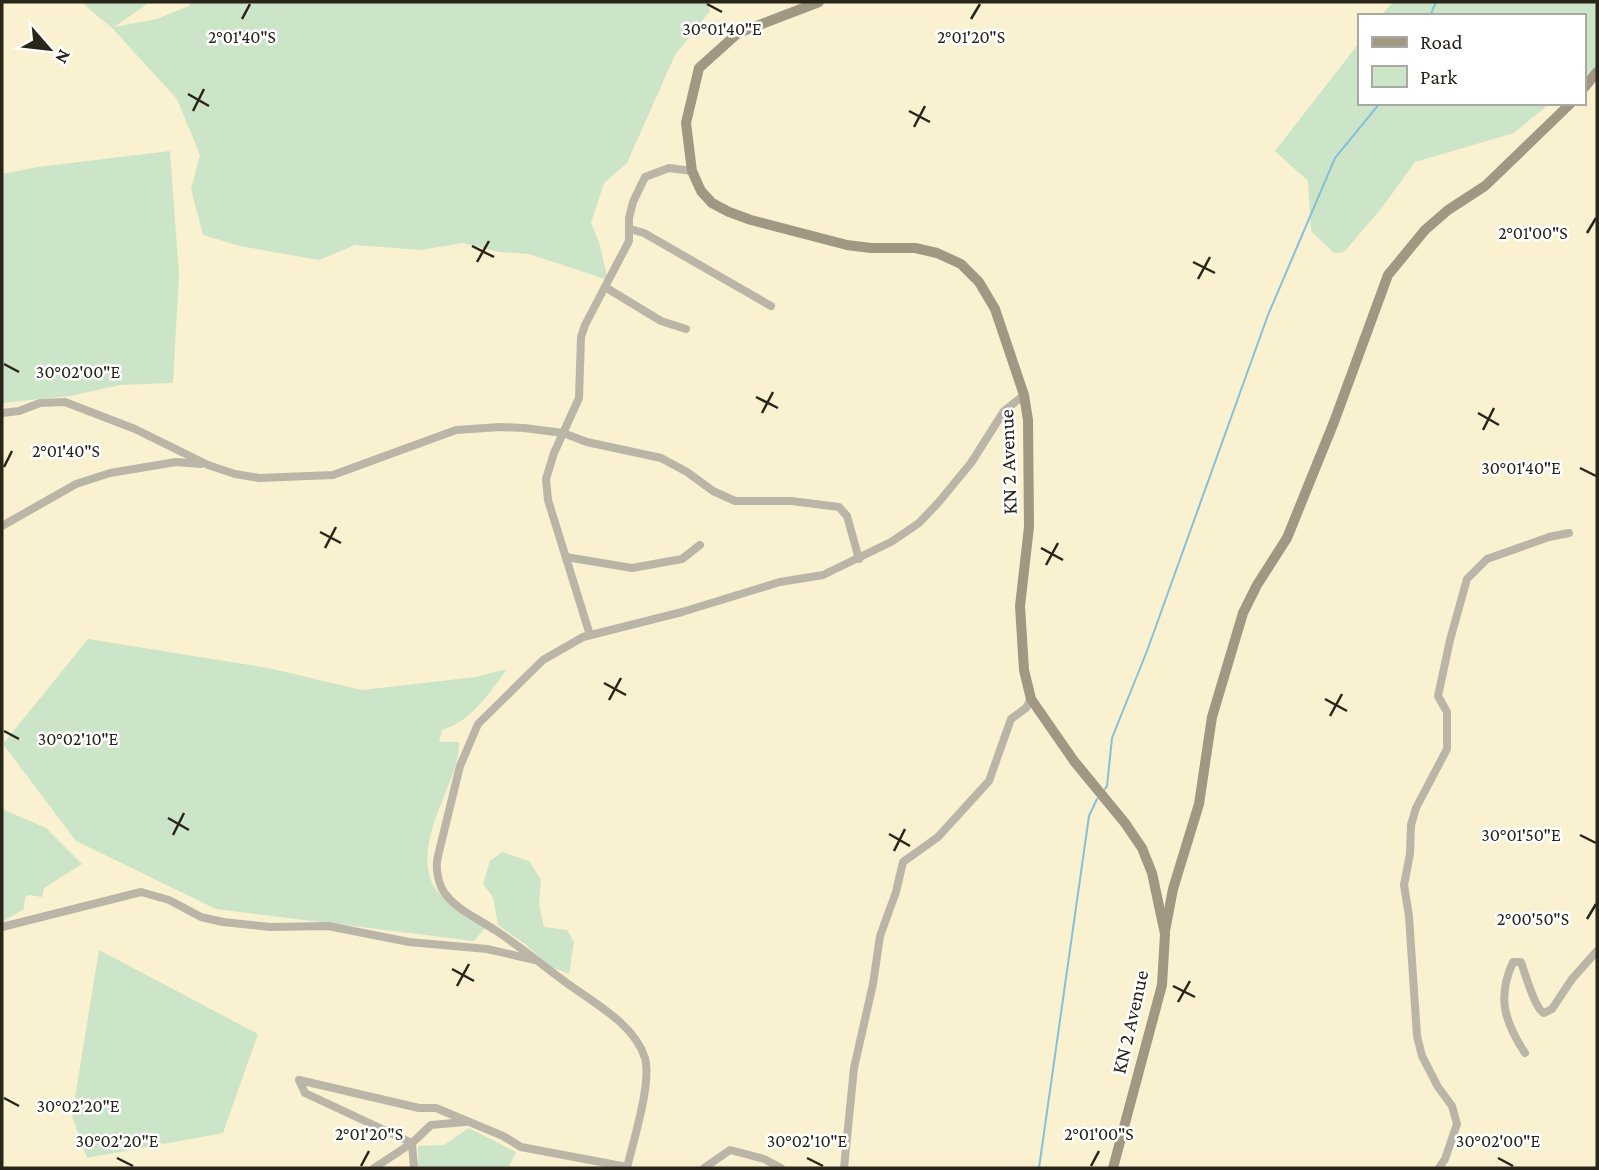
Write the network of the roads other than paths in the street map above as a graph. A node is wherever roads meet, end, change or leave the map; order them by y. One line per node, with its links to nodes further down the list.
1 (818, 2): 5 (main road, KN 2 Avenue)
2 (1597, 72): 3 (main road)
3 (1585, 87)
4 (1570, 105): 22 (main road)
5 (692, 171): 6 (street); 10 (main road, KN 2 Avenue)
6 (630, 229): 7 (street); 8 (street)
7 (605, 287): 9 (street); 12 (street)
8 (771, 306)
9 (686, 329)
10 (1024, 395): 18 (street); 20 (main road, KN 2 Avenue)
11 (2, 413): 13 (street)
12 (563, 433): 13 (street); 17 (street); 18 (street)
13 (208, 465): 14 (street)
14 (2, 526)
15 (1569, 533): 35 (street)
16 (700, 545): 17 (street)
17 (566, 557): 19 (street)
18 (859, 559): 19 (street)
19 (590, 635): 24 (street)
20 (1031, 699): 22 (main road, KN 2 Avenue); 33 (street)
21 (2, 927): 24 (street)
22 (1165, 934): 34 (main road, KN 2 Avenue)
23 (1597, 951): 25 (street)
24 (538, 961): 30 (street)
25 (1525, 1053)
26 (468, 1122): 27 (street); 27 (street); 30 (street)
27 (412, 1143): 28 (street); 29 (street)
28 (374, 1168)
29 (414, 1168)
30 (627, 1168)
31 (704, 1168): 32 (street)
32 (781, 1168)
33 (844, 1168)
34 (1113, 1168)
35 (1439, 1168)

